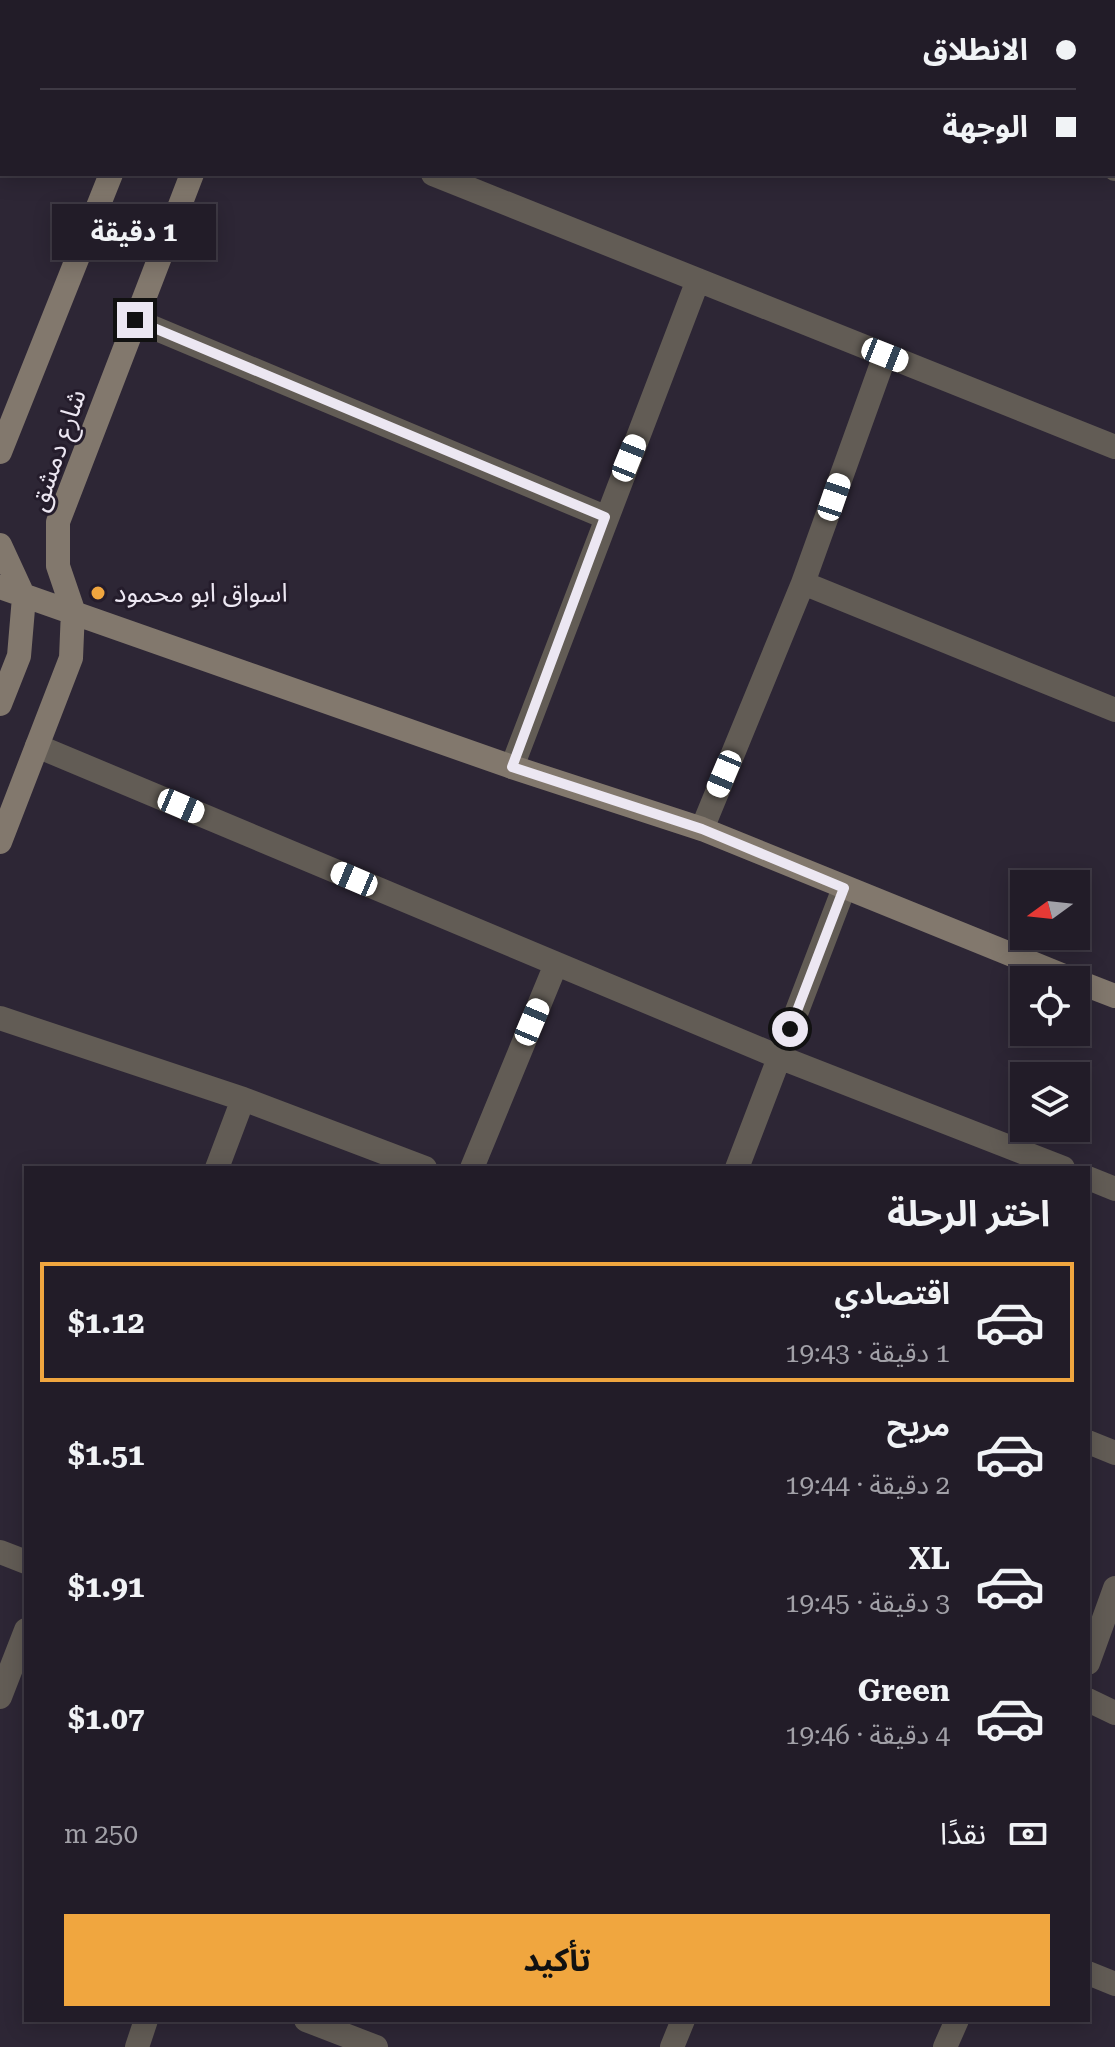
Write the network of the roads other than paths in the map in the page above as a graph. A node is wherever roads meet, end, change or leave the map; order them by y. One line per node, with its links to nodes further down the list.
1 (110, 176): 9 (street, شارع دمشق)
2 (191, 176): 6 (street, شارع دمشق)
3 (443, 176): 4 (street)
4 (473, 182): 5 (street)
5 (698, 280): 7 (street); 10 (street)
6 (135, 320): 10 (street); 15 (street, شارع دمشق)
7 (885, 355): 8 (street); 12 (street)
8 (1115, 447)
9 (0, 452)
10 (605, 517): 19 (street)
11 (0, 545): 14 (street)
12 (803, 583): 17 (street); 20 (street)
13 (0, 587): 14 (street)
14 (24, 597): 15 (street); 16 (street)
15 (73, 610): 18 (street, شارع دمشق); 19 (street)
16 (0, 704)
17 (1115, 710)
18 (37, 746): 21 (street, شارع دمشق); 23 (street)
19 (512, 767): 20 (street)
20 (702, 829): 22 (street)
21 (0, 842)
22 (844, 888): 24 (street); 28 (street)
23 (556, 964): 28 (street); 32 (street)
24 (1040, 966)
25 (1090, 986): 26 (street)
26 (1115, 996)
27 (0, 1018): 29 (street)
28 (779, 1057): 33 (street); 34 (street)
29 (243, 1099): 30 (street); 31 (street)
30 (218, 1166)
31 (420, 1166)
32 (473, 1166)
33 (738, 1166)
34 (1058, 1166)
35 (1090, 1179): 36 (street)
36 (1115, 1189)
37 (1090, 1443): 38 (street)
38 (1115, 1453)
39 (0, 1552): 40 (street)
40 (24, 1561)
41 (1115, 1588): 43 (street)
42 (24, 1642): 44 (street)
43 (1090, 1657)
44 (0, 1697)
45 (1090, 1701): 46 (street)
46 (1115, 1713)
47 (1090, 1974): 48 (street)
48 (1115, 1984)
49 (145, 2022): 53 (street)
50 (320, 2022): 54 (street)
51 (682, 2022): 55 (street)
52 (956, 2022): 56 (street)
53 (137, 2047)
54 (376, 2047)
55 (672, 2047)
56 (945, 2047)

